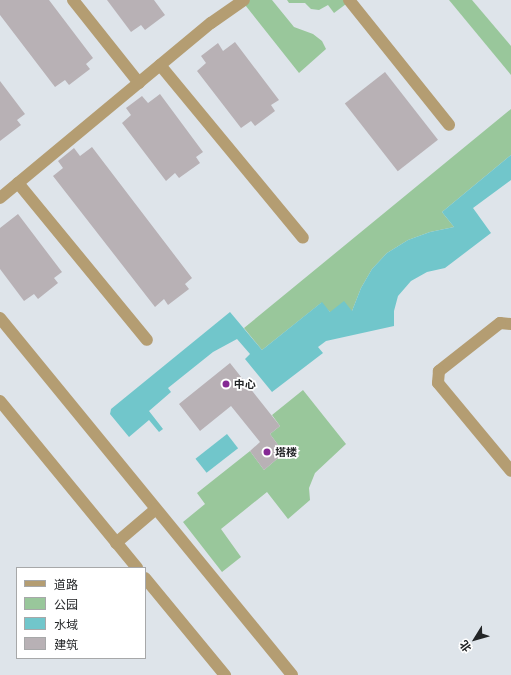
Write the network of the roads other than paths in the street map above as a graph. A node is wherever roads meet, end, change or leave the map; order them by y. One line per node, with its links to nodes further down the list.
1 (73, 0): 5 (street)
2 (244, 0): 4 (street)
3 (349, 0): 6 (street)
4 (160, 65): 5 (street); 9 (street)
5 (139, 83): 7 (street)
6 (449, 125)
7 (18, 183): 8 (street); 12 (street)
8 (0, 198)
9 (303, 238)
10 (0, 318): 15 (street)
11 (511, 324): 14 (street)
12 (147, 340)
13 (0, 400): 16 (street)
14 (511, 471)
15 (156, 509): 16 (street); 20 (street)
16 (116, 543): 17 (street)
17 (136, 567)
18 (146, 579): 19 (street)
19 (225, 675)
20 (292, 675)

